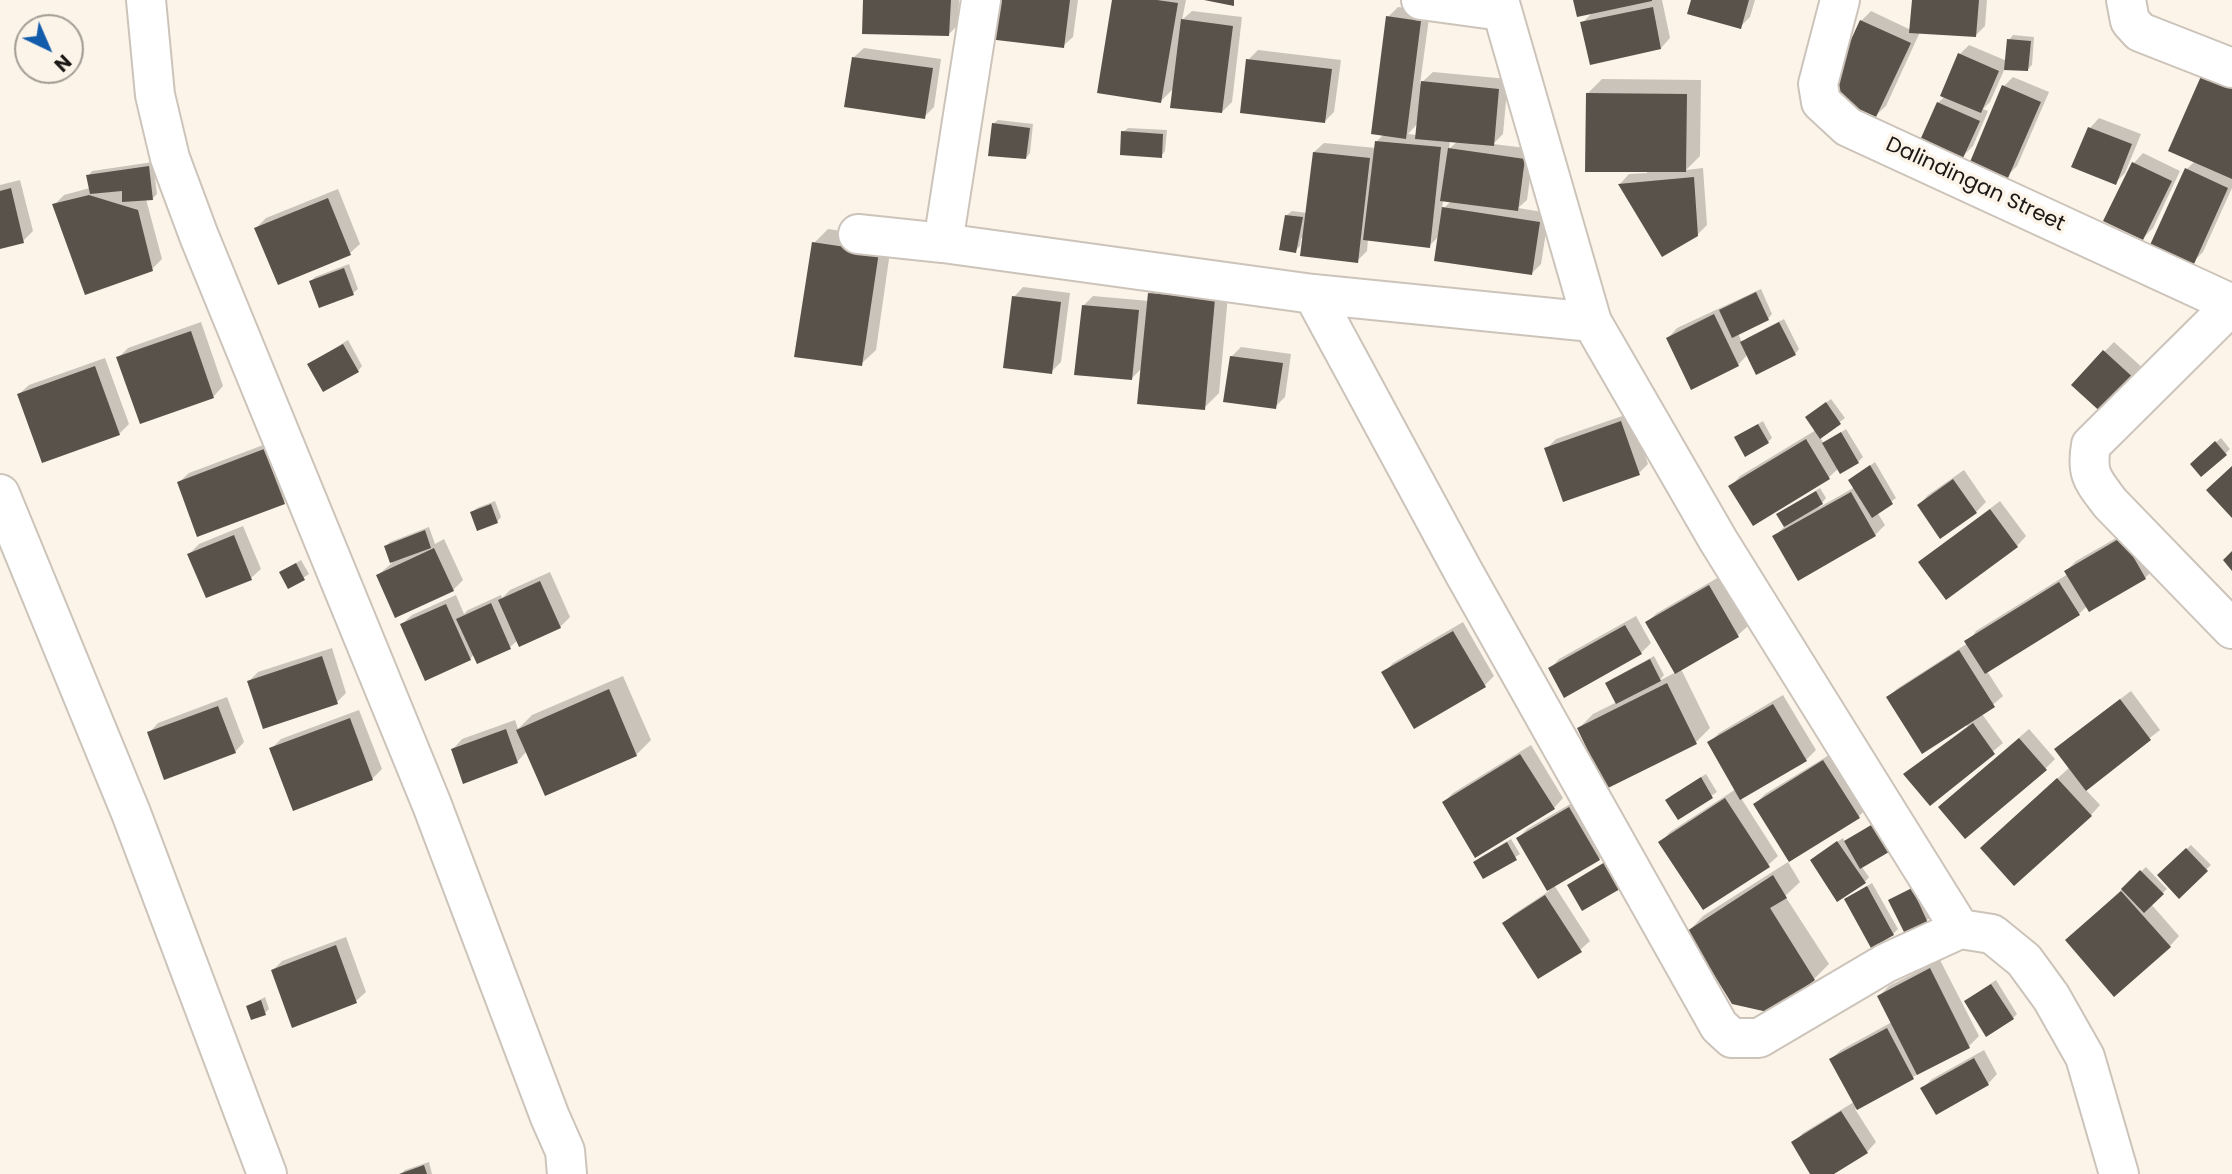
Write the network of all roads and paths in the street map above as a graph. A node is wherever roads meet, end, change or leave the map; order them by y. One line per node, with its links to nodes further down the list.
1 (146, 0): 17 (street)
2 (981, 0): 9 (street)
3 (1421, 0): 6 (street)
4 (1840, 0): 11 (street, Dalindingan Street)
5 (2126, 0): 7 (street)
6 (1500, 6): 12 (street)
7 (2232, 68)
8 (858, 234): 9 (street)
9 (943, 243): 10 (street)
10 (1313, 294): 12 (street); 15 (street)
11 (2232, 304): 14 (street)
12 (1592, 322): 15 (street)
13 (0, 494): 16 (street)
14 (2232, 629)
15 (1960, 929): 18 (street)
16 (267, 1174)
17 (567, 1174)
18 (2119, 1174)

